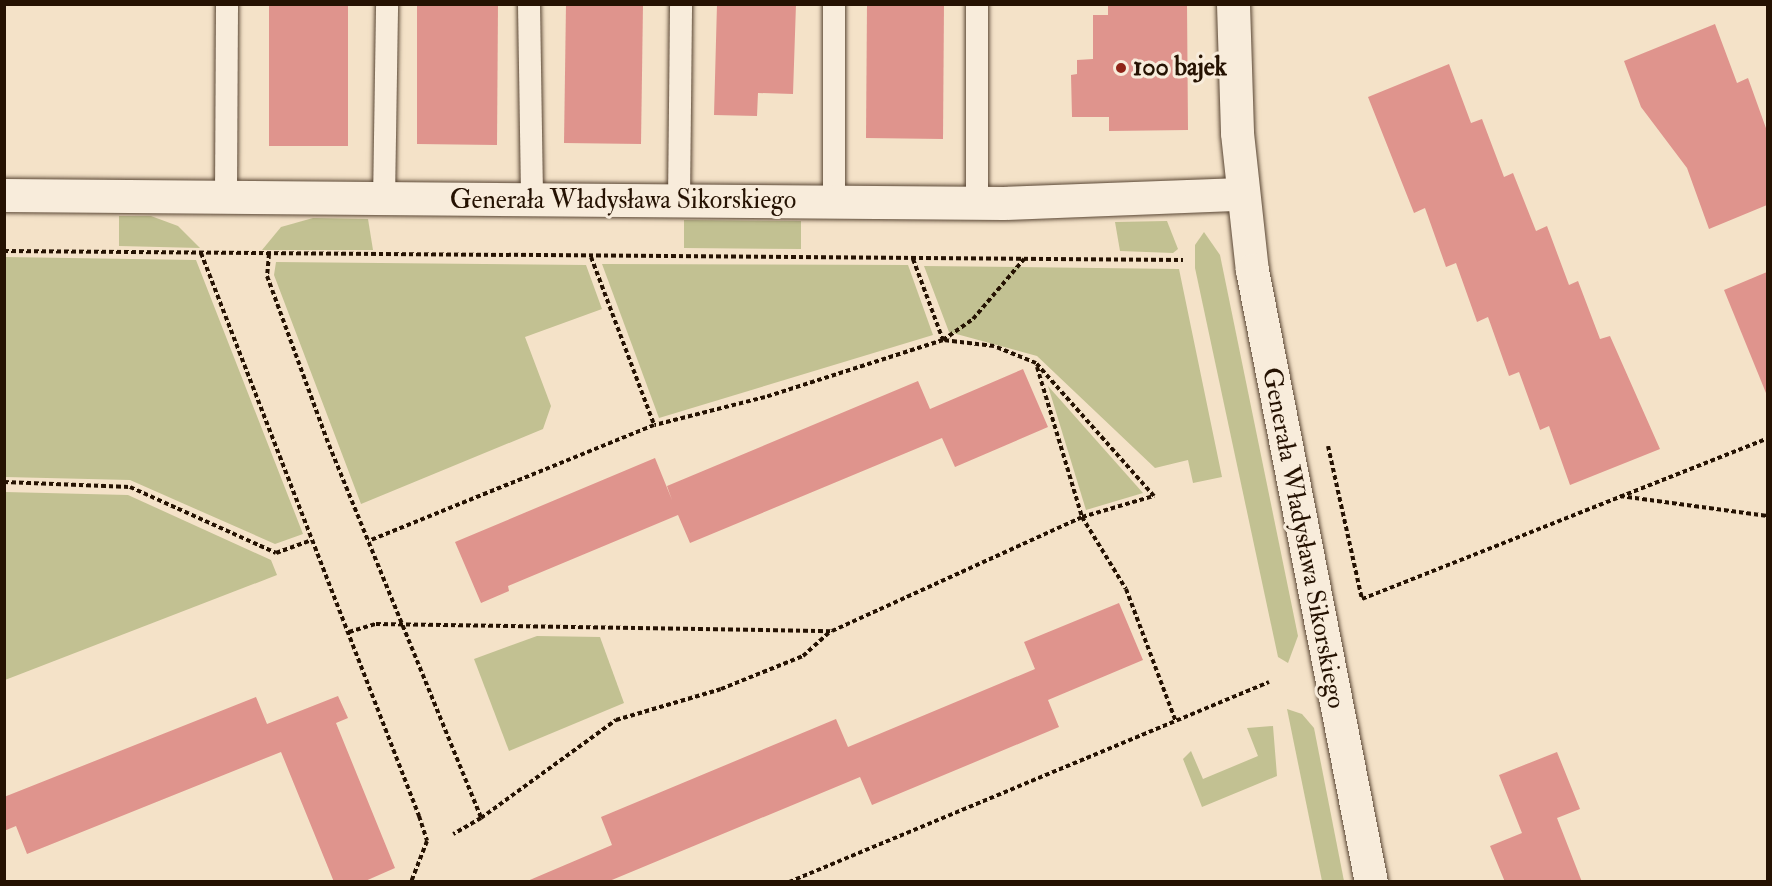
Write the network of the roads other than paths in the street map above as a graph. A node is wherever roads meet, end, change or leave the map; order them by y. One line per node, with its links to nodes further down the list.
1 (227, 4): 10 (lane)
2 (387, 4): 11 (lane)
3 (529, 4): 12 (lane)
4 (681, 4): 13 (lane)
5 (834, 4): 14 (lane)
6 (977, 4): 15 (lane)
7 (1233, 4): 8 (street, Generała Władysława Sikorskiego)
8 (1241, 194): 15 (street, Generała Władysława Sikorskiego); 16 (street, Generała Władysława Sikorskiego)
9 (4, 195): 10 (street, Generała Władysława Sikorskiego)
10 (226, 198): 11 (street, Generała Władysława Sikorskiego)
11 (384, 201): 12 (street, Generała Władysława Sikorskiego)
12 (532, 201): 13 (street, Generała Władysława Sikorskiego)
13 (679, 201): 14 (street, Generała Władysława Sikorskiego)
14 (834, 201): 15 (street, Generała Władysława Sikorskiego)
15 (977, 203)
16 (1371, 882)

